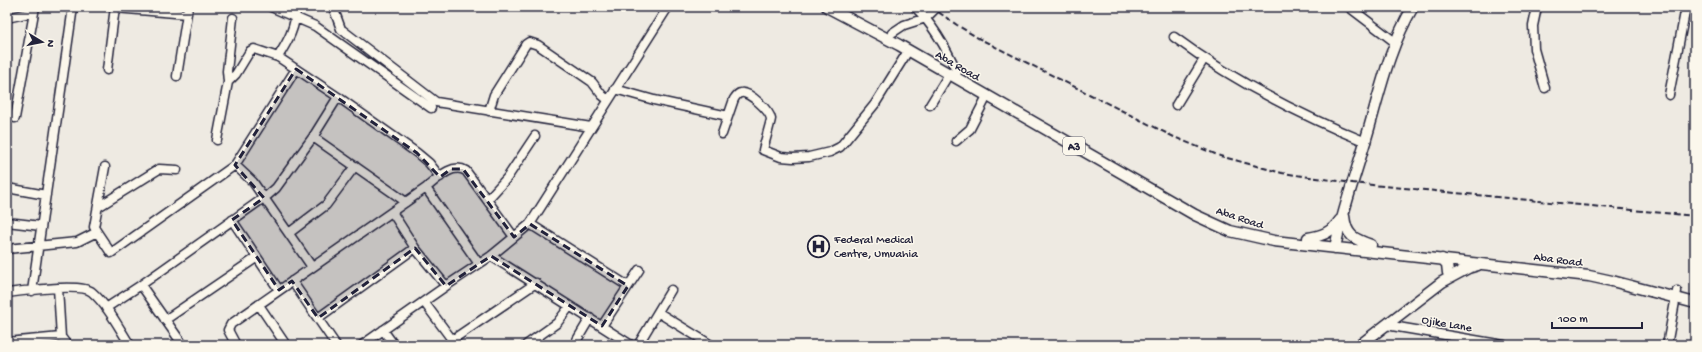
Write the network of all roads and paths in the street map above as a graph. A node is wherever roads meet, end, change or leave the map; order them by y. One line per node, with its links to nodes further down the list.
1 (73, 7): 59 (street)
2 (271, 7): 19 (street)
3 (296, 7): 19 (street)
4 (333, 7): 41 (street)
5 (668, 7): 33 (street)
6 (828, 7): 24 (main road, Aba Road / A3)
7 (842, 7): 21 (main road, Aba Road / A3)
8 (915, 7): 20 (street)
9 (937, 7): 20 (street)
10 (1349, 7): 23 (street)
11 (1413, 7): 23 (main road)
12 (1537, 7): 32 (street)
13 (1686, 7): 34 (street)
14 (115, 8): 16 (street); 28 (street)
15 (35, 10): 17 (street); 43 (street)
16 (187, 10): 30 (street)
17 (7, 18)
18 (233, 18): 31 (street)
19 (296, 18): 25 (street); 40 (street)
20 (926, 18): 21 (street); 29 (street)
21 (892, 33): 29 (main road, Aba Road / A3)
22 (1174, 37): 26 (street)
23 (1395, 42): 50 (main road)
24 (908, 51): 29 (main road, Aba Road / A3); 42 (street)
25 (278, 58): 27 (street); 31 (street)
26 (1204, 59): 39 (street); 50 (street)
27 (296, 69): 36 (street); 51 (street)
28 (107, 70)
29 (953, 73): 35 (main road, Aba Road / A3); 38 (street); 55 (main road, Aba Road / A3)
30 (177, 76)
31 (228, 82): 48 (street)
32 (1545, 88)
33 (616, 89): 37 (street); 42 (street)
34 (1669, 95)
35 (987, 96): 49 (street); 55 (main road, Aba Road / A3)
36 (338, 97): 47 (street); 56 (street)
37 (608, 100): 41 (street); 44 (street)
38 (930, 105)
39 (1176, 105)
40 (431, 108)
41 (489, 111): 44 (street)
42 (728, 116): 45 (street)
43 (16, 118)
44 (590, 127): 68 (street)
45 (722, 134)
46 (535, 136): 61 (street)
47 (313, 137): 52 (street); 60 (street)
48 (218, 140)
49 (956, 141)
50 (1366, 142): 65 (main road)
51 (235, 165): 60 (street); 70 (street)
52 (355, 166): 62 (street); 71 (street)
53 (105, 168): 63 (street)
54 (177, 170): 63 (street)
55 (1133, 176): 73 (main road, Aba Road / A3); 74 (main road, Aba Road / A3)
56 (440, 177): 58 (street); 61 (street)
57 (7, 188): 59 (street)
58 (426, 188): 62 (street); 83 (street)
59 (46, 195): 69 (street)
60 (264, 198): 66 (street); 71 (street)
61 (487, 200): 72 (street)
62 (406, 202): 64 (street)
63 (98, 207): 70 (street)
64 (392, 212): 77 (street); 85 (street)
65 (1344, 214): 73 (main road); 74 (main road); 75 (main road)
66 (232, 220): 80 (street); 92 (street)
67 (7, 222): 69 (street)
68 (530, 224): 72 (street); 94 (street)
69 (41, 226): 76 (street)
70 (96, 232): 76 (street)
71 (289, 234): 85 (street)
72 (514, 237): 79 (street)
73 (1308, 238): 74 (main road, Aba Road / A3)
74 (1335, 244): 75 (main road, Aba Road); 82 (main road, Aba Road)
75 (1371, 245): 81 (main road, Aba Road)
76 (38, 246): 78 (street); 96 (street)
77 (415, 248): 93 (street); 108 (street)
78 (7, 249)
79 (491, 256): 83 (street); 91 (street)
80 (256, 258): 97 (street); 110 (street)
81 (1459, 258): 82 (main road, Aba Road); 84 (main road, Aba Road); 87 (main road); 88 (main road); 100 (main road, Aba Road)
82 (1442, 259): 87 (main road)
83 (479, 264): 93 (street)
84 (1482, 264): 88 (main road); 100 (main road, Aba Road)
85 (312, 267): 89 (street)
86 (639, 270): 94 (street)
87 (1448, 273): 90 (main road)
88 (1459, 273): 90 (main road)
89 (292, 281): 97 (street); 108 (street)
90 (1442, 282): 111 (main road)
91 (536, 283): 105 (street); 116 (street)
92 (141, 285): 106 (street); 110 (street)
93 (446, 286): 102 (street)
94 (628, 286): 112 (street)
95 (58, 288): 96 (street); 106 (street); 114 (street)
96 (32, 290): 99 (street)
97 (279, 290): 104 (street)
98 (671, 290): 107 (street)
99 (7, 293)
100 (1676, 294): 101 (main road, Aba Road); 103 (main road, Aba Road); 132 (street)
101 (1695, 296)
102 (424, 302): 113 (street); 116 (street)
103 (1695, 303)
104 (259, 305): 121 (street); 122 (street)
105 (570, 306): 109 (street); 126 (street)
106 (106, 308): 119 (street)
107 (659, 313): 128 (street); 129 (street)
108 (318, 318): 123 (street)
109 (590, 318): 112 (street); 127 (street)
110 (166, 320): 120 (street)
111 (1386, 324): 130 (main road); 131 (street, Ojike Lane)
112 (602, 326): 117 (street)
113 (384, 330): 124 (street); 125 (street)
114 (61, 337): 115 (street); 118 (street)
115 (7, 342)
116 (454, 343)
117 (627, 344)
118 (67, 345)
119 (130, 345)
120 (183, 345)
121 (236, 345)
122 (286, 345)
123 (336, 345)
124 (362, 345)
125 (394, 345)
126 (526, 345)
127 (574, 345)
128 (638, 345)
129 (711, 345)
130 (1360, 345)
131 (1504, 345)
132 (1667, 345)

